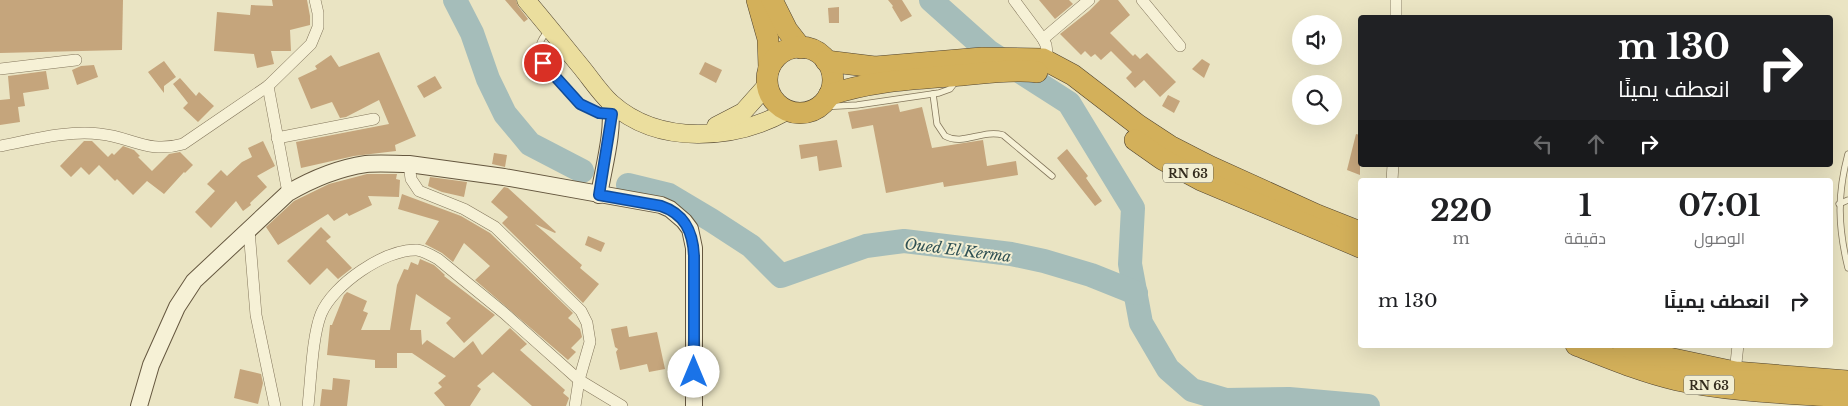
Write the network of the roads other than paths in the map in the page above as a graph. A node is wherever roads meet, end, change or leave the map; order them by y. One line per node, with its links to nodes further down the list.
1 (315, 0): 20 (street)
2 (526, 0): 10 (main road)
3 (757, 0): 19 (highway)
4 (772, 0): 12 (highway)
5 (1014, 0): 13 (street)
6 (1089, 0): 13 (street)
7 (1142, 0): 11 (street)
8 (1396, 0): 9 (street)
9 (1396, 15)
10 (550, 28): 23 (main road); 23 (lane)
11 (1180, 46)
12 (801, 48): 15 (highway); 19 (highway)
13 (1040, 57): 16 (highway, RN 63); 37 (highway, RN 63); 38 (highway, RN 63)
14 (76, 60): 17 (street)
15 (826, 60): 16 (highway, RN 63); 22 (highway)
16 (982, 65): 18 (highway, RN 63)
17 (0, 69)
18 (960, 75): 21 (lane); 22 (highway, RN 63)
19 (768, 76): 24 (highway); 26 (main road)
20 (268, 86): 27 (street); 28 (street)
21 (933, 94): 22 (lane); 31 (lane)
22 (824, 101): 24 (highway)
23 (611, 108): 26 (main road); 33 (street)
24 (787, 110): 26 (main road)
25 (374, 119): 27 (street)
26 (694, 135)
27 (277, 138): 32 (street)
28 (0, 146)
29 (1848, 154): 35 (lane)
30 (409, 164): 32 (street); 33 (street); 44 (street)
31 (1052, 176)
32 (288, 193): 36 (street)
33 (599, 195): 53 (street)
34 (1848, 200): 35 (lane)
35 (1839, 204): 39 (lane)
36 (249, 230): 48 (street); 49 (street)
37 (1358, 231)
38 (1358, 246)
39 (1848, 268)
40 (1584, 348): 47 (highway, RN 63)
41 (1632, 348): 43 (highway, RN 63)
42 (1738, 348): 43 (street)
43 (1735, 372): 45 (highway)
44 (579, 380): 50 (street); 51 (street); 52 (street)
45 (1848, 381)
46 (1848, 398): 47 (highway, RN 63)
47 (1798, 400)
48 (139, 406)
49 (274, 406)
50 (308, 406)
51 (575, 406)
52 (622, 406)
53 (694, 406)

